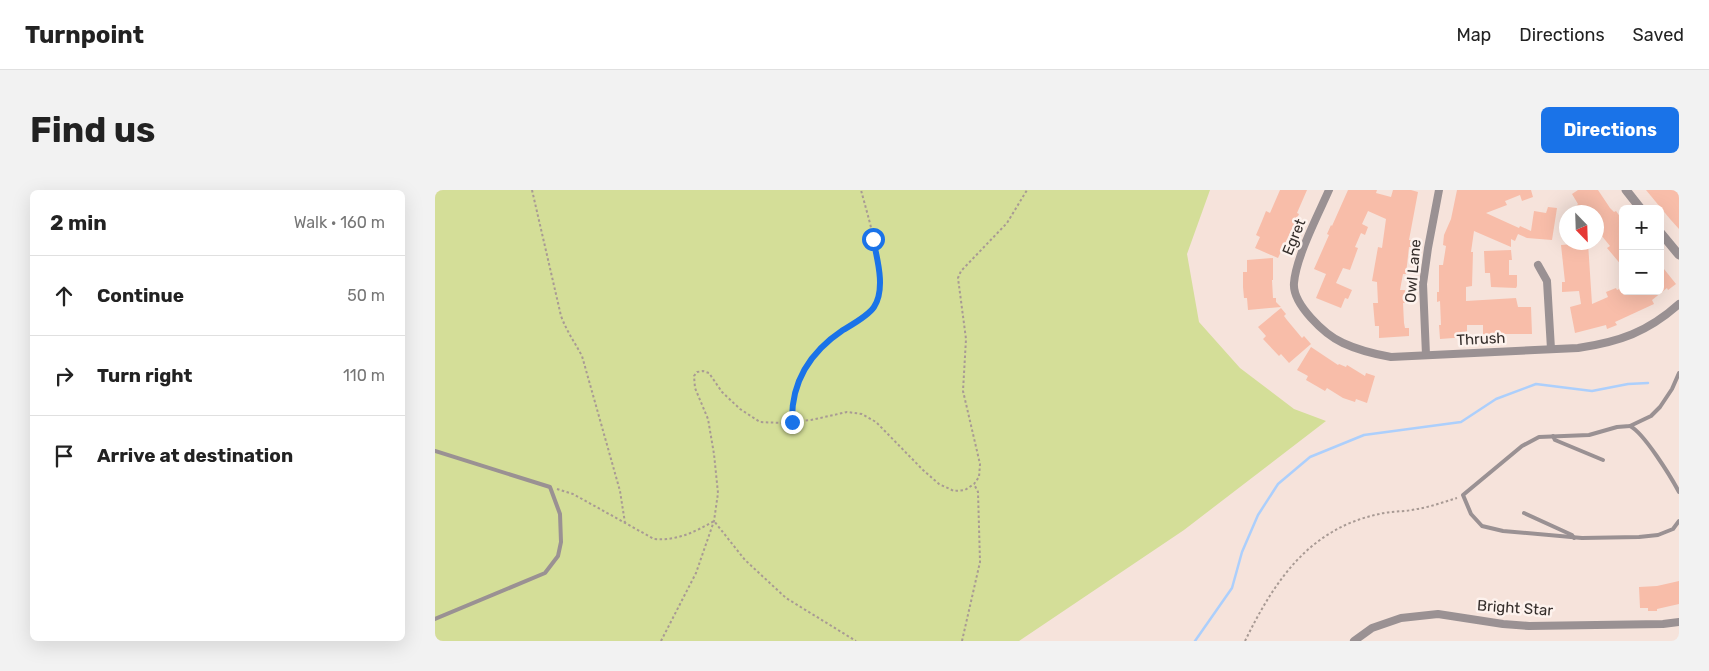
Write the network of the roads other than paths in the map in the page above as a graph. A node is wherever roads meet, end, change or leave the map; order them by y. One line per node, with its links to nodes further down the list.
1 (1329, 190): 8 (street, Egret)
2 (1439, 190): 11 (street, Owl Lane)
3 (1626, 190): 4 (street)
4 (1638, 205)
5 (1664, 237): 6 (street)
6 (1679, 255)
7 (1538, 265): 10 (street)
8 (1296, 296): 11 (street, Thrush)
9 (1679, 304): 10 (street, Thrush)
10 (1551, 349): 11 (street, Thrush)
11 (1426, 356)
12 (1679, 373): 13 (lane)
13 (1630, 426): 14 (lane); 17 (lane)
14 (1553, 436): 16 (lane); 20 (lane)
15 (435, 451): 21 (lane)
16 (1603, 460)
17 (1679, 492)
18 (1524, 513): 20 (lane)
19 (1679, 521): 20 (lane)
20 (1574, 538)
21 (435, 620)
22 (1679, 622): 23 (street, Bright Star)
23 (1355, 641)

